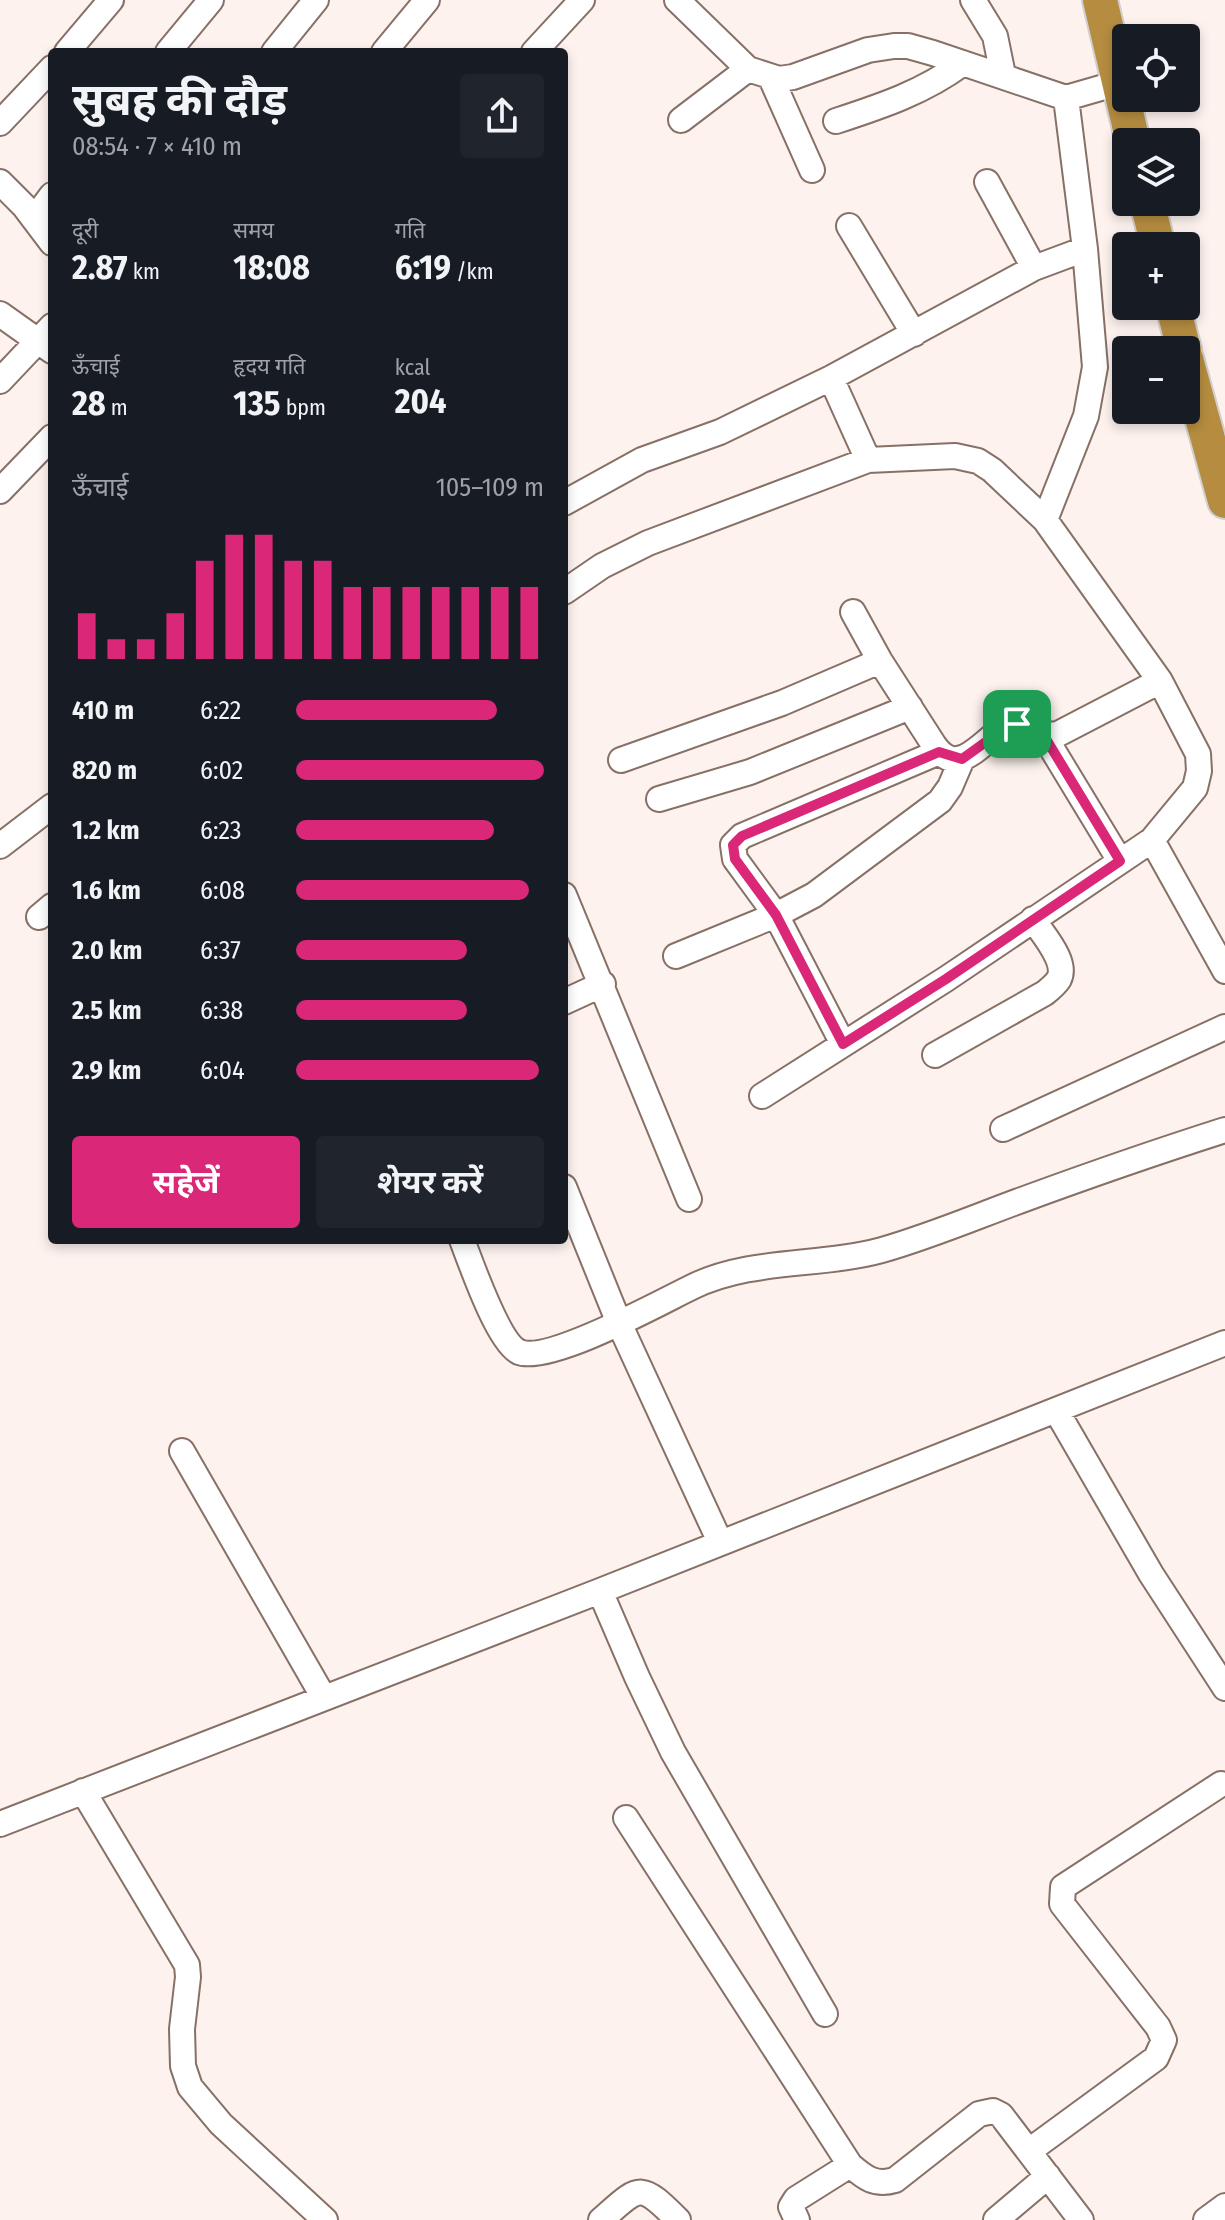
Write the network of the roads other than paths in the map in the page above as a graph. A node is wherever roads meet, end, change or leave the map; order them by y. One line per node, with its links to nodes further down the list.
1 (111, 0): 9 (street)
2 (211, 0): 10 (street)
3 (316, 0): 11 (street)
4 (427, 0): 12 (street)
5 (582, 0): 13 (street)
6 (677, 0): 16 (street)
7 (973, 0): 18 (street)
8 (1100, 0): 14 (highway)
9 (70, 48)
10 (171, 48)
11 (277, 48)
12 (387, 48)
13 (538, 48)
14 (1112, 55)
15 (963, 63): 18 (street); 19 (street); 23 (street)
16 (748, 69): 19 (street); 22 (street)
17 (48, 72): 24 (street)
18 (1003, 75): 21 (street)
19 (771, 78): 25 (street)
20 (1112, 85): 21 (street)
21 (1066, 98): 32 (street)
22 (681, 120)
23 (836, 121)
24 (0, 123)
25 (812, 170)
26 (0, 182): 29 (street)
27 (987, 182): 33 (street)
28 (48, 200): 29 (street)
29 (34, 219): 31 (street)
30 (849, 226): 35 (street)
31 (48, 238)
32 (1085, 249): 33 (street); 45 (street)
33 (1034, 268): 35 (street)
34 (0, 314): 36 (street)
35 (914, 334): 37 (street)
36 (47, 339): 38 (street)
37 (831, 378): 41 (street); 44 (street)
38 (0, 381)
39 (1200, 406): 42 (highway)
40 (48, 441): 43 (street)
41 (868, 460): 45 (street); 46 (street)
42 (1223, 484)
43 (0, 491)
44 (568, 501)
45 (1045, 520): 49 (street)
46 (568, 589)
47 (853, 612): 48 (street)
48 (880, 661): 50 (street); 53 (street)
49 (1160, 681): 51 (street); 56 (street)
50 (910, 707): 52 (street); 54 (street)
51 (1043, 734): 52 (street); 58 (street)
52 (950, 756): 60 (street); 60 (street)
53 (621, 760)
54 (659, 799)
55 (48, 809): 57 (street)
56 (1152, 840): 58 (street); 63 (street)
57 (0, 846)
58 (1120, 861): 61 (street)
59 (568, 904): 64 (street)
60 (776, 915): 62 (street); 67 (street)
61 (1033, 919): 67 (street); 68 (street)
62 (676, 956)
63 (1225, 971)
64 (603, 984): 65 (street); 73 (street)
65 (568, 1000)
66 (1225, 1027): 70 (street)
67 (843, 1044): 69 (street)
68 (935, 1055)
69 (762, 1096)
70 (1003, 1129)
71 (1225, 1130): 75 (street)
72 (568, 1197): 75 (street)
73 (689, 1199)
74 (464, 1244): 75 (street)
75 (619, 1323): 79 (street)
76 (1225, 1343): 77 (street)
77 (1056, 1410): 79 (street); 81 (street)
78 (182, 1451): 82 (street)
79 (720, 1542): 80 (street)
80 (600, 1591): 82 (street); 87 (street)
81 (1225, 1688)
82 (324, 1698): 84 (street)
83 (1221, 1784): 88 (street)
84 (83, 1791): 86 (street); 92 (street)
85 (626, 1818): 89 (street)
86 (0, 1824)
87 (825, 2014)
88 (1029, 2151): 89 (street); 90 (street)
89 (850, 2165): 95 (street)
90 (1048, 2176): 96 (street); 97 (street)
91 (1225, 2206): 98 (street)
92 (325, 2220)
93 (601, 2220): 94 (street)
94 (678, 2220)
95 (797, 2220)
96 (996, 2220)
97 (1081, 2220)
98 (1206, 2220)

